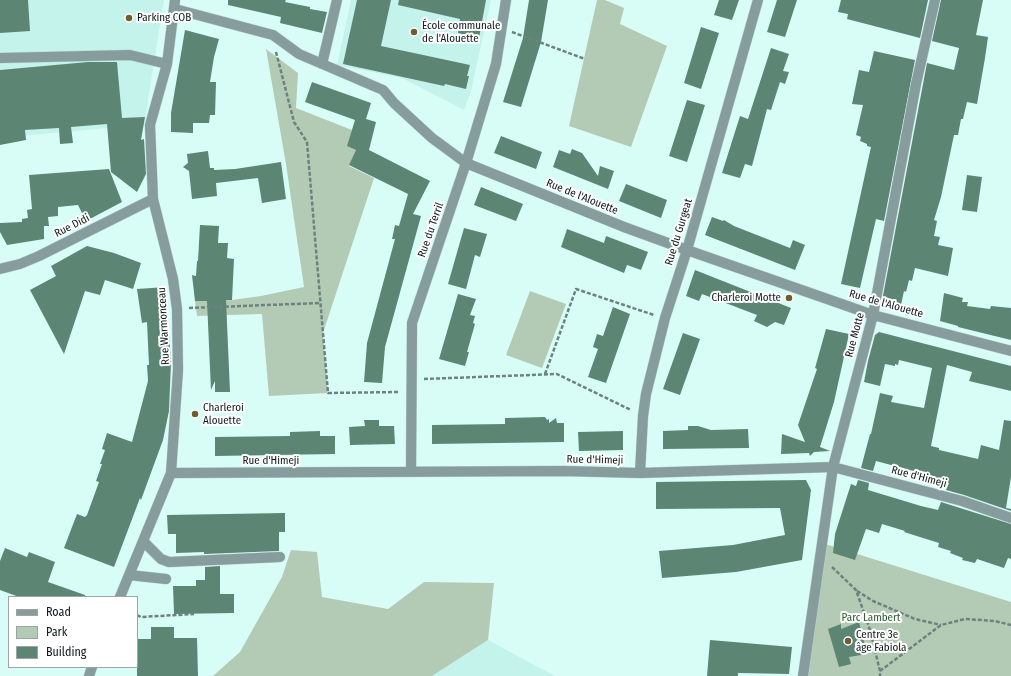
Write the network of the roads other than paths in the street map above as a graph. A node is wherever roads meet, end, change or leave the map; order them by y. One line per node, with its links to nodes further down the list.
1 (337, 0): 8 (street)
2 (506, 0): 9 (street, Rue du Terril)
3 (758, 0): 11 (street, Rue du Gurgeat)
4 (935, 0): 13 (street, Rue Motte)
5 (175, 4): 7 (street, Rue Warmonceau); 8 (street, Rue de l'Alouette)
6 (0, 58): 7 (street)
7 (167, 64): 10 (street, Rue Warmonceau)
8 (322, 64): 9 (street, Rue de l'Alouette)
9 (466, 163): 11 (street, Rue de l'Alouette); 16 (street, Rue du Terril)
10 (153, 199): 12 (street, Rue Didi); 17 (street, Rue Warmonceau)
11 (687, 250): 13 (street, Rue de l'Alouette); 18 (street, Rue du Gurgeat)
12 (0, 269)
13 (873, 315): 14 (street, Rue de l'Alouette); 15 (street, Rue Motte)
14 (1011, 351)
15 (833, 467): 18 (street, Rue d'Himeji); 19 (street, Rue d'Himeji); 25 (street, Rue Motte)
16 (412, 472): 17 (street, Rue d'Himeji); 18 (street, Rue d'Himeji)
17 (171, 473): 20 (street, Rue Warmonceau)
18 (640, 473)
19 (1011, 518)
20 (143, 541): 21 (street); 22 (street, Rue Warmonceau)
21 (280, 557)
22 (129, 575): 23 (street); 24 (street, Rue Warmonceau)
23 (166, 579)
24 (120, 596)
25 (803, 676)

